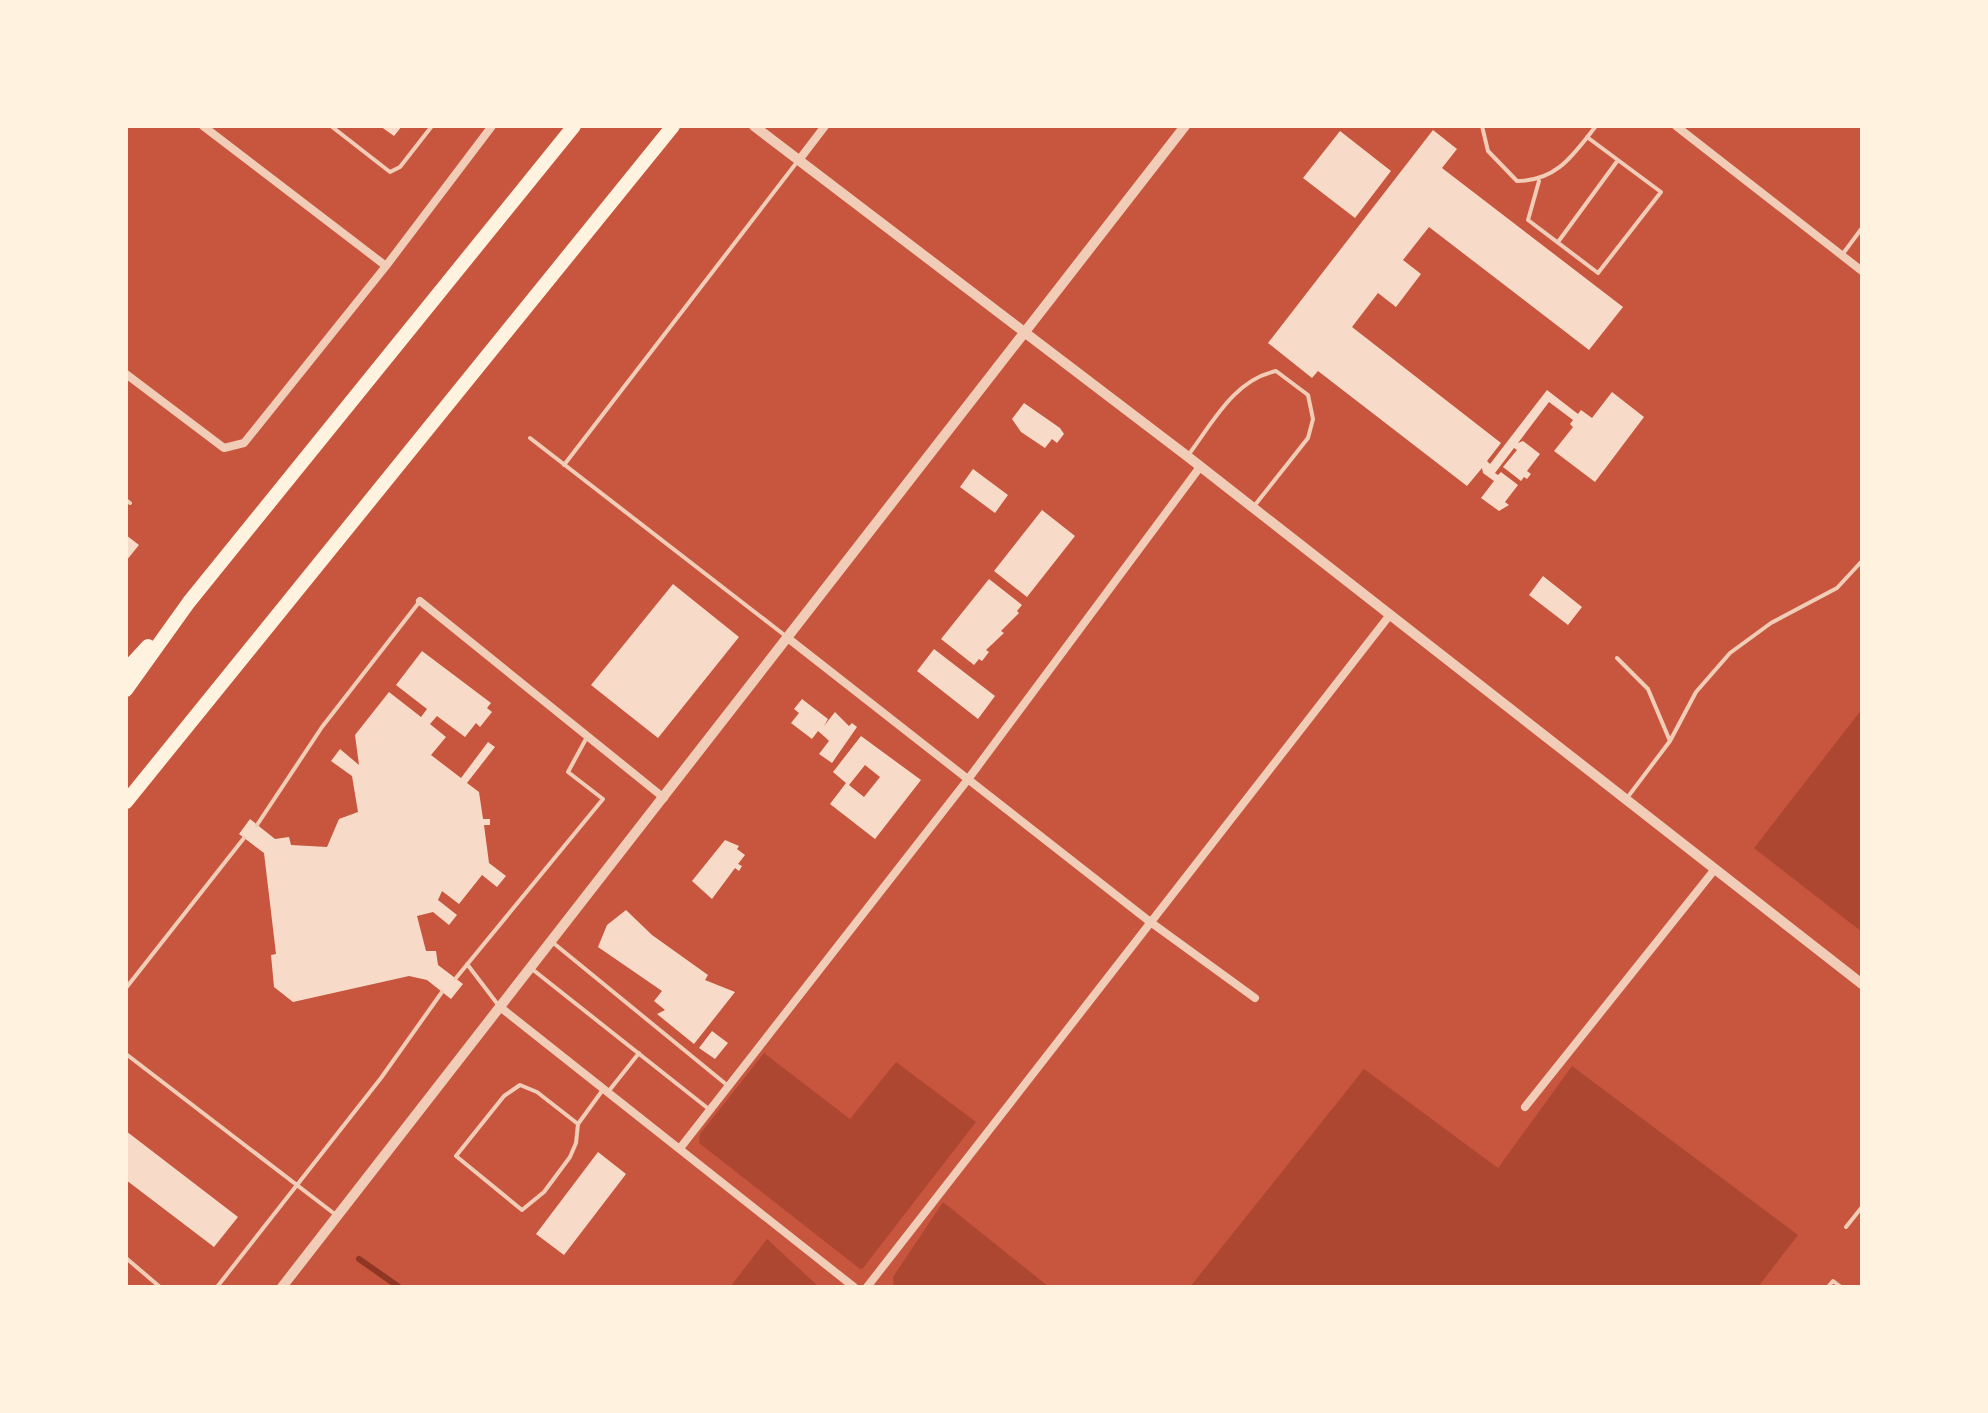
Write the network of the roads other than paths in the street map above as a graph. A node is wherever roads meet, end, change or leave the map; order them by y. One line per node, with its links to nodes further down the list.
1 (203, 126): 20 (street)
2 (331, 126): 3 (lane)
3 (432, 126)
4 (492, 126): 20 (street)
5 (574, 126): 31 (highway)
6 (673, 126): 42 (highway)
7 (754, 126): 14 (street)
8 (825, 126): 14 (street)
9 (1185, 126): 22 (street)
10 (1482, 126): 16 (lane)
11 (1596, 126): 13 (lane)
12 (1676, 126): 19 (street)
13 (1587, 137): 15 (lane); 16 (lane)
14 (799, 160): 22 (street); 26 (lane)
15 (1618, 160): 18 (lane); 18 (lane)
16 (1539, 181): 18 (lane)
17 (1862, 228): 19 (lane)
18 (1558, 242)
19 (1842, 255): 21 (street)
20 (386, 266): 23 (street)
21 (1862, 271)
22 (1025, 333): 25 (street); 33 (street)
23 (126, 374)
24 (530, 438): 26 (lane)
25 (1187, 456): 27 (street); 28 (lane)
26 (564, 465): 33 (lane)
27 (1200, 467): 28 (street); 39 (street)
28 (1253, 508): 32 (street)
29 (1862, 561): 38 (lane)
30 (420, 601): 37 (street); 43 (lane)
31 (189, 602): 35 (highway); 36 (highway)
32 (1389, 616): 41 (street); 46 (street)
33 (789, 639): 39 (street); 40 (street)
34 (1617, 658): 38 (lane)
35 (126, 670)
36 (126, 690)
37 (588, 735): 40 (street); 48 (lane)
38 (1670, 741): 41 (lane)
39 (969, 778): 46 (street); 58 (street)
40 (664, 798): 47 (street)
41 (1626, 800): 45 (street)
42 (126, 802)
43 (257, 825)
44 (244, 838): 52 (lane)
45 (1715, 869): 51 (street); 60 (street)
46 (1149, 921): 54 (street); 73 (street)
47 (551, 941): 49 (street); 58 (lane)
48 (467, 964): 50 (lane); 55 (lane)
49 (530, 968): 55 (street); 56 (lane)
50 (456, 978)
51 (1862, 984)
52 (126, 988)
53 (442, 992): 64 (lane)
54 (1255, 998)
55 (500, 1007): 59 (street); 66 (street)
56 (639, 1053): 59 (lane); 61 (lane)
57 (126, 1054): 64 (lane)
58 (729, 1086): 61 (street)
59 (606, 1090): 62 (lane); 63 (street)
60 (1525, 1107)
61 (710, 1110): 63 (street)
62 (578, 1124): 62 (lane)
63 (681, 1147): 72 (street)
64 (298, 1185): 66 (lane); 70 (lane)
65 (1862, 1207): 67 (lane)
66 (337, 1216): 71 (street)
67 (1846, 1227)
68 (126, 1258): 69 (lane)
69 (160, 1287)
70 (217, 1287)
71 (282, 1287)
72 (854, 1287)
73 (867, 1287)
74 (1828, 1287): 75 (lane)
75 (1841, 1287)

